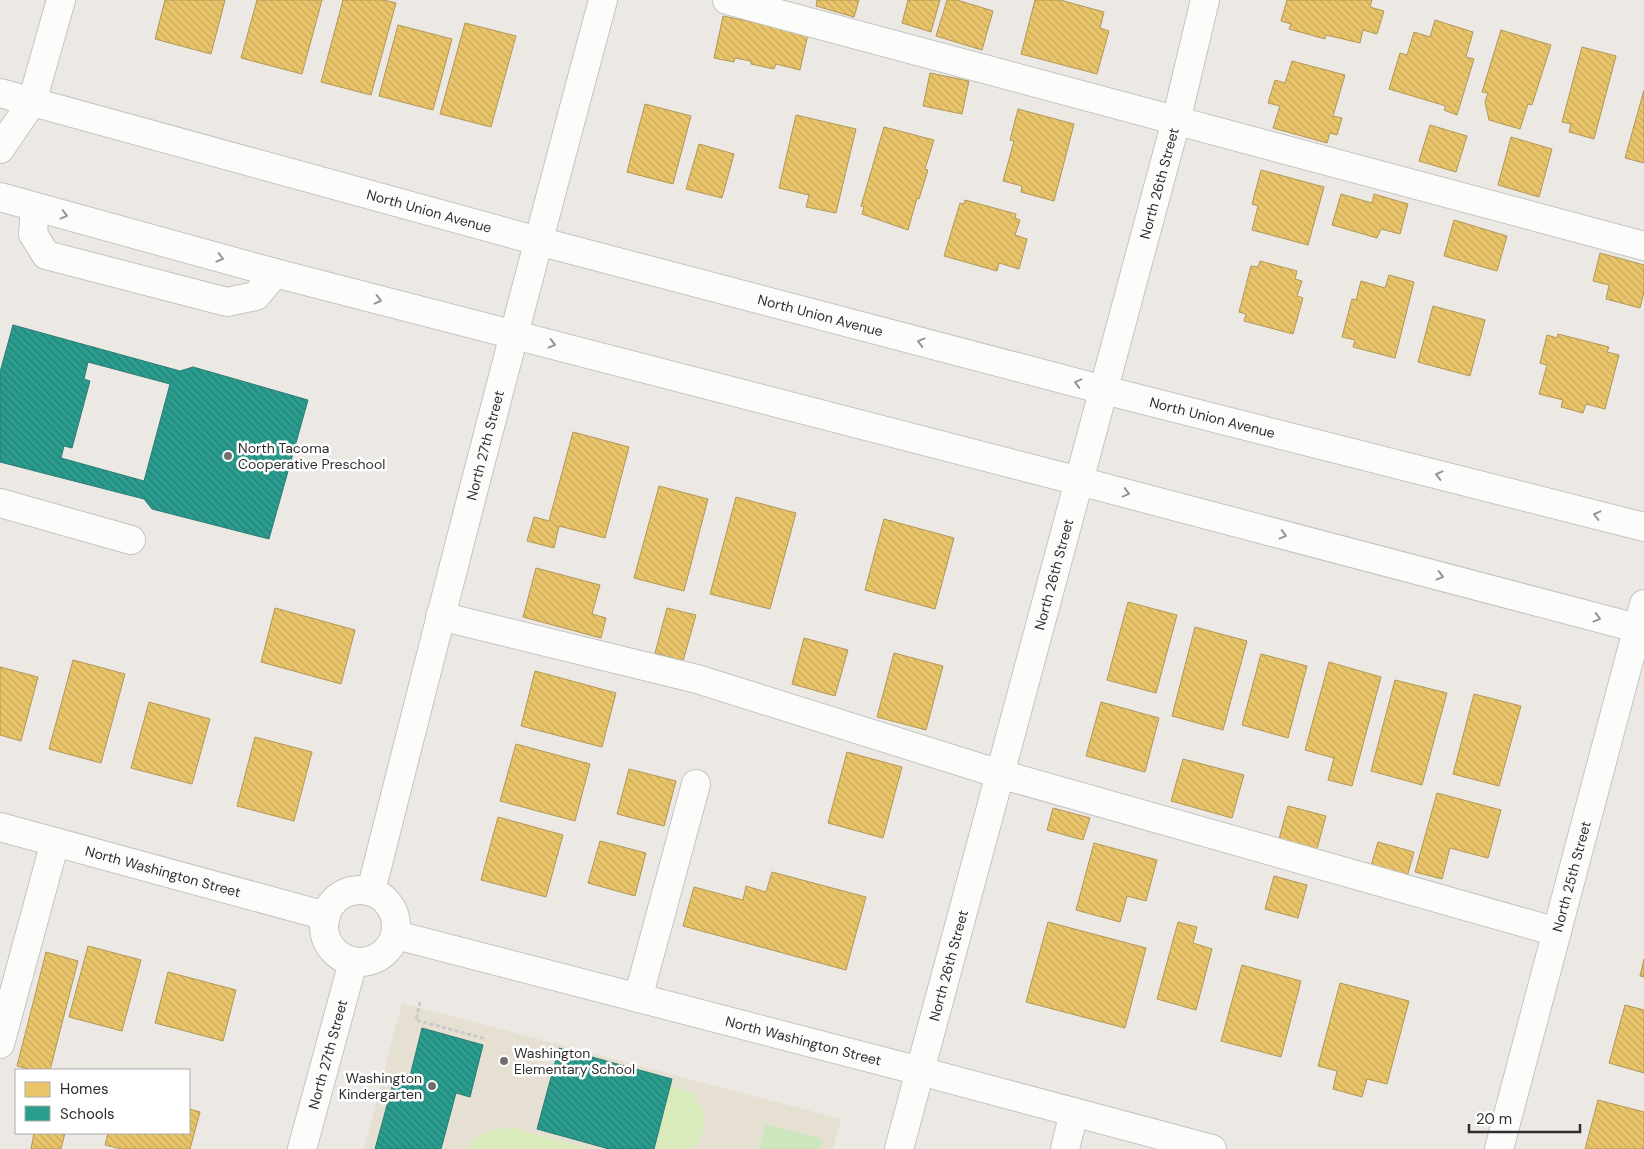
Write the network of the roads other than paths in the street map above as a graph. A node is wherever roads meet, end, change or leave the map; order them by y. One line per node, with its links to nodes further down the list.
1 (61, 0): 6 (street)
2 (603, 0): 11 (street, North 27th Street)
3 (727, 0): 7 (street)
4 (1205, 0): 7 (street, North 26th Street)
5 (0, 93): 6 (street, North Union Avenue)
6 (32, 102): 8 (street); 11 (street, North Union Avenue)
7 (1176, 121): 12 (street); 15 (street, North 26th Street)
8 (0, 149)
9 (0, 197): 10 (street)
10 (34, 207): 13 (street, one-way to 13); 13 (street)
11 (538, 241): 14 (street, North 27th Street); 15 (street, North Union Avenue, one-way to 11)
12 (1644, 246)
13 (275, 273): 14 (street, one-way to 14)
14 (515, 334): 16 (street, one-way to 16); 20 (street, North 27th Street)
15 (1104, 390): 16 (street, North 26th Street); 18 (street, North Union Avenue, one-way to 15)
16 (1079, 481): 21 (street, one-way to 21); 22 (street, North 26th Street)
17 (0, 503): 19 (street)
18 (1644, 528)
19 (131, 540)
20 (440, 616): 22 (street); 26 (street, North 27th Street)
21 (1642, 621): 28 (street, North 25th Street)
22 (1000, 774): 28 (street); 33 (street, North 26th Street)
23 (696, 784): 31 (street)
24 (0, 827): 25 (street, North Washington Street)
25 (55, 842): 27 (street, North Washington Street); 32 (street)
26 (372, 891): 27 (street); 29 (street)
27 (326, 916): 30 (street)
28 (1557, 932): 39 (street, North 25th Street)
29 (396, 935): 30 (street); 31 (street, North Washington Street)
30 (353, 962): 36 (street, North 27th Street)
31 (638, 998): 33 (street, North Washington Street)
32 (0, 1044)
33 (920, 1071): 34 (street, North Washington Street); 37 (street, North 26th Street)
34 (1074, 1112): 35 (street, North Washington Street); 38 (street)
35 (1196, 1147)
36 (302, 1149)
37 (899, 1149)
38 (1065, 1149)
39 (1499, 1149)

